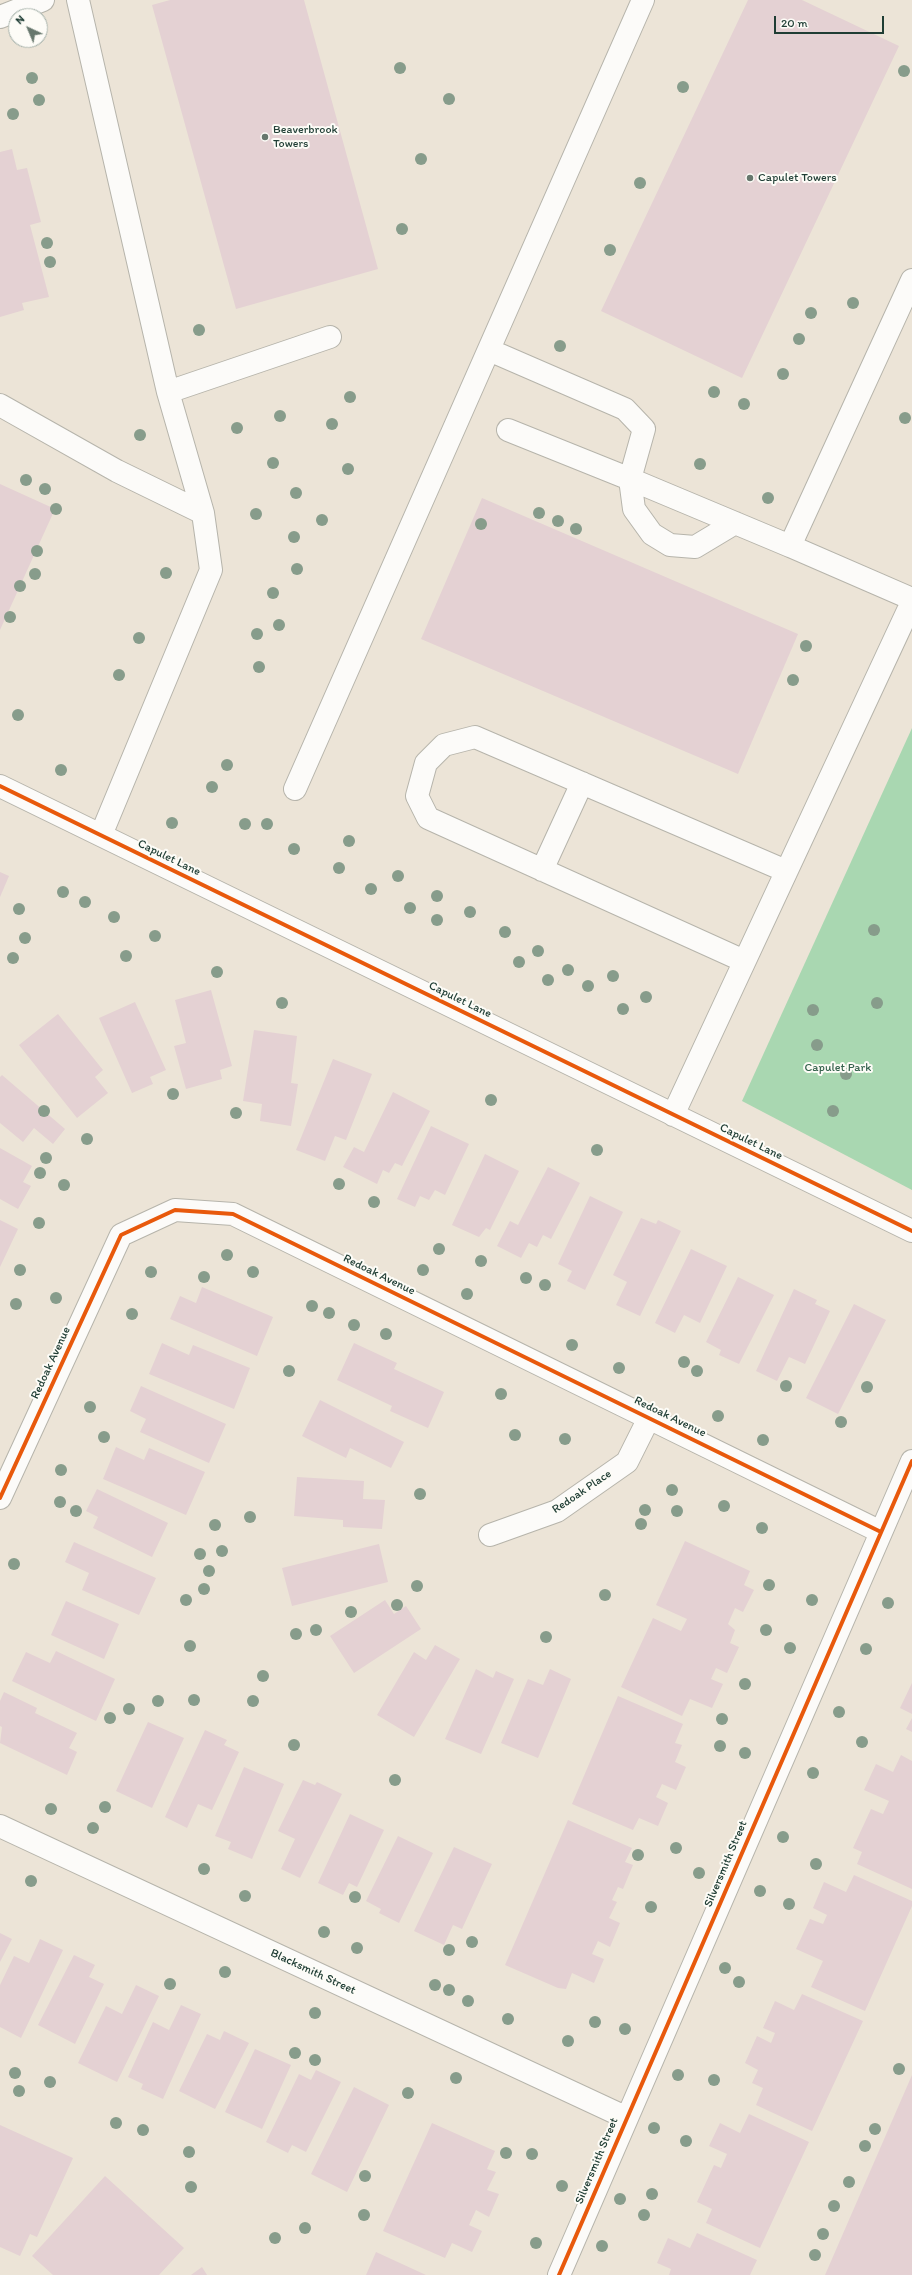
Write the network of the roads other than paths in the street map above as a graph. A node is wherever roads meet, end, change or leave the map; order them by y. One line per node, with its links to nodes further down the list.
1 (43, 0): 4 (street)
2 (78, 0): 8 (street)
3 (643, 0): 7 (street)
4 (0, 17)
5 (912, 280): 14 (street)
6 (330, 337): 8 (street)
7 (489, 350): 11 (street); 19 (street)
8 (168, 392): 12 (street)
9 (0, 405): 12 (street)
10 (508, 430): 11 (street)
11 (630, 479): 13 (street); 13 (street)
12 (203, 513): 20 (street)
13 (735, 523): 14 (street)
14 (790, 546): 15 (street)
15 (912, 599)
16 (912, 602): 22 (street)
17 (582, 783): 21 (street); 21 (street); 22 (street)
18 (0, 786): 20 (street, Capulet Lane)
19 (295, 789)
20 (101, 835): 24 (street, Capulet Lane)
21 (542, 870): 23 (street)
22 (786, 871): 23 (street)
23 (744, 960): 24 (street)
24 (673, 1115): 25 (street, Capulet Lane)
25 (912, 1231)
26 (649, 1418): 28 (street, Redoak Avenue); 29 (street, Redoak Avenue); 30 (street, Redoak Place)
27 (912, 1461): 29 (street, Silversmith Street)
28 (0, 1498)
29 (881, 1532): 32 (street, Silversmith Street)
30 (490, 1535)
31 (0, 1826): 32 (street, Blacksmith Street)
32 (627, 2118): 33 (street, Silversmith Street)
33 (558, 2275)

